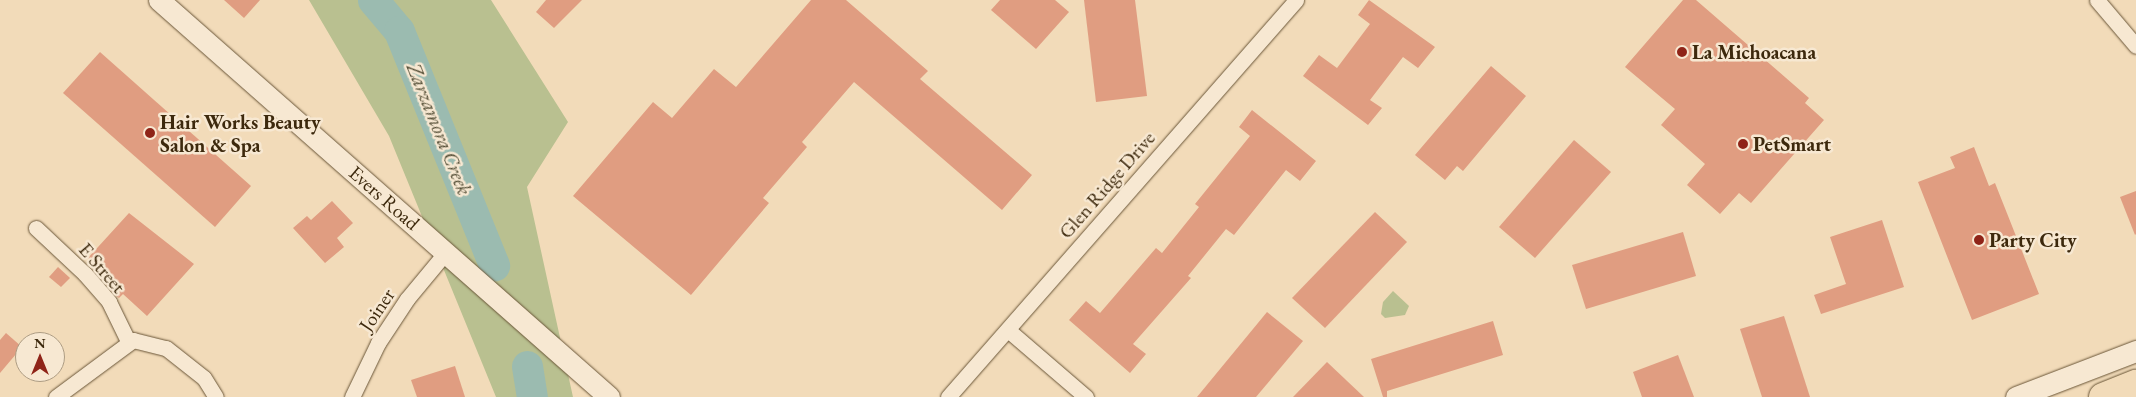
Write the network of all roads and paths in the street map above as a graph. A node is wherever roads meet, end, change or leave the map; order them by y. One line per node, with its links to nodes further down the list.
1 (159, 0): 6 (main road, Evers Road)
2 (1296, 0): 7 (street, Glen Ridge Drive)
3 (2098, 0): 4 (street)
4 (2136, 46)
5 (36, 228): 8 (street, E Street)
6 (446, 252): 14 (street, Joiner); 15 (main road, Evers Road)
7 (1008, 330): 16 (street, Glen Ridge Drive); 17 (street)
8 (128, 342): 12 (street); 13 (street)
9 (2136, 351): 18 (main road)
10 (2136, 384): 19 (highway)
11 (2136, 393): 20 (highway)
12 (56, 397)
13 (216, 397)
14 (352, 397)
15 (609, 397)
16 (948, 397)
17 (1086, 397)
18 (2016, 397)
19 (2103, 397)
20 (2127, 397)

